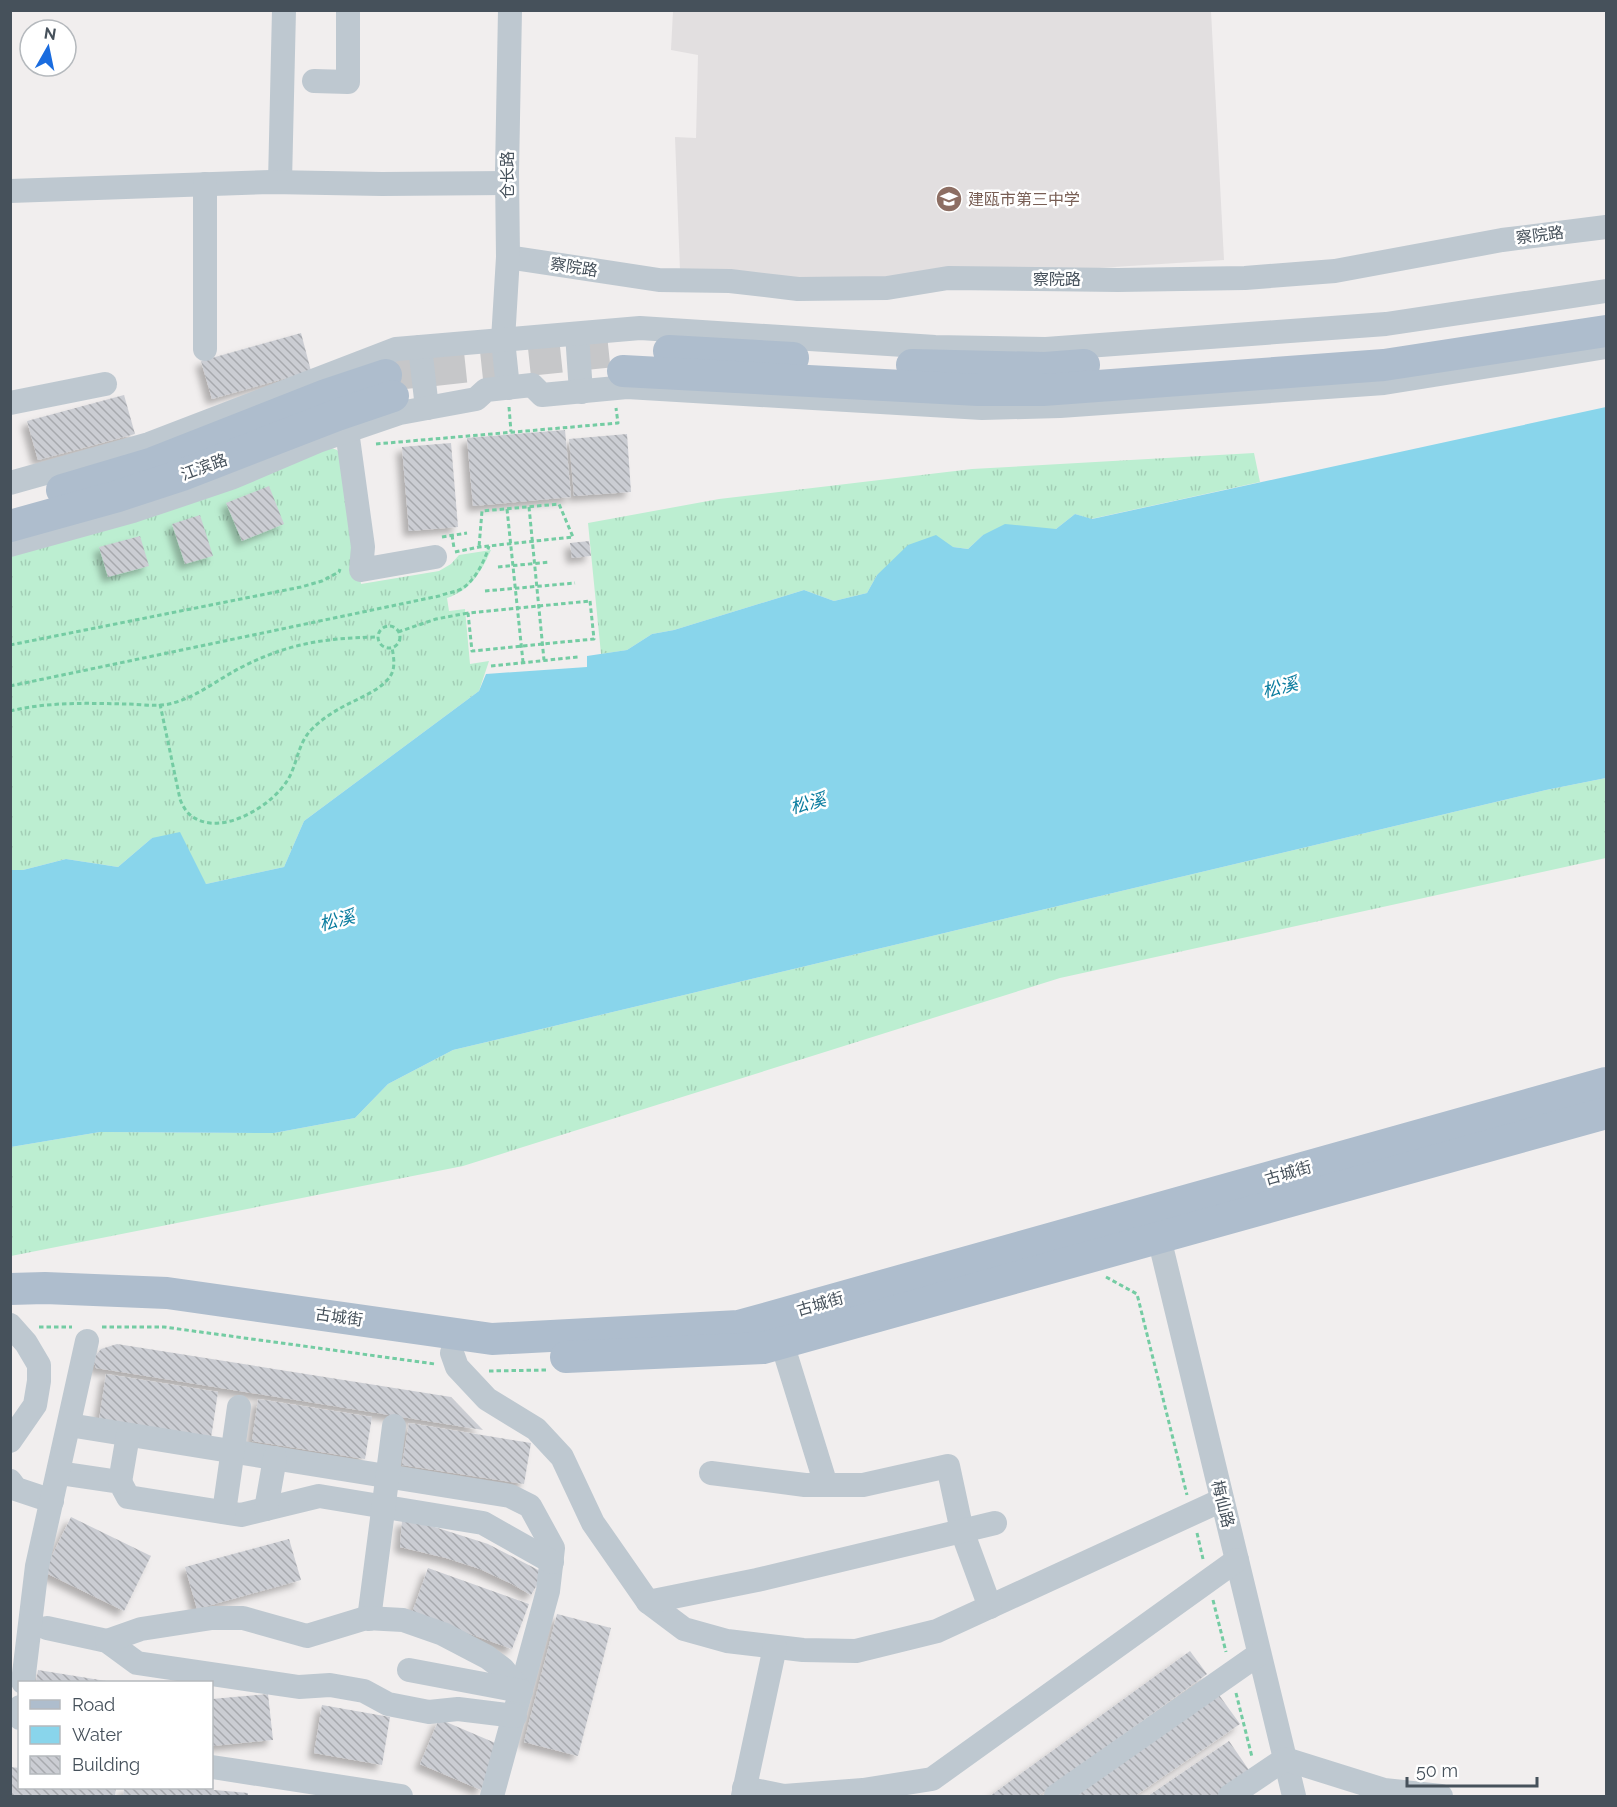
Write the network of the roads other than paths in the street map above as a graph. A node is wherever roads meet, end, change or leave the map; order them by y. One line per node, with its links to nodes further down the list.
1 (284, 10): 5 (street)
2 (348, 10): 4 (street)
3 (510, 10): 6 (street, 仓长路)
4 (314, 81)
5 (280, 182): 6 (street); 7 (street)
6 (507, 183): 10 (street, 仓长路)
7 (205, 184): 8 (street); 18 (street)
8 (10, 191)
9 (1606, 227): 10 (street, 察院路)
10 (508, 257): 15 (street, 仓长路)
11 (1606, 291): 14 (street)
12 (1606, 310): 19 (main road)
13 (1606, 331): 19 (main road)
14 (577, 334): 15 (street); 22 (street)
15 (503, 340): 16 (street); 21 (street, 仓长路)
16 (420, 347): 24 (street); 26 (street)
17 (1606, 347): 19 (street)
18 (205, 349)
19 (620, 370): 22 (street)
20 (105, 384): 23 (street)
21 (508, 388): 22 (street); 24 (street)
22 (581, 392)
23 (10, 403)
24 (427, 408): 25 (street)
25 (347, 431): 29 (street); 30 (street)
26 (10, 483)
27 (10, 503): 28 (main road, 江滨路)
28 (10, 526)
29 (10, 544)
30 (444, 548)
31 (1606, 1083): 33 (main road, 古城街)
32 (1606, 1113): 33 (main road, 古城街)
33 (1148, 1227): 34 (main road, 古城街); 37 (main road, 古城街); 57 (street, 梅仙路)
34 (10, 1289)
35 (11, 1321): 38 (main road, 古城街); 43 (street)
36 (88, 1332): 40 (street)
37 (782, 1343): 38 (main road, 古城街); 52 (street)
38 (454, 1360): 66 (street)
39 (239, 1407): 44 (street)
40 (69, 1425): 42 (street); 47 (street)
41 (394, 1426): 49 (street)
42 (128, 1435): 44 (street); 51 (street)
43 (10, 1441)
44 (233, 1452): 45 (street); 59 (street)
45 (275, 1458): 46 (street); 58 (street)
46 (334, 1468): 49 (street); 54 (street)
47 (59, 1473): 51 (street); 55 (street)
48 (711, 1473): 52 (street)
49 (387, 1476): 53 (street); 56 (street)
50 (10, 1481): 55 (street)
51 (120, 1482): 59 (street)
52 (826, 1485): 62 (street)
53 (488, 1492): 60 (street); 63 (street)
54 (330, 1498): 56 (street); 58 (street)
55 (52, 1501): 65 (street)
56 (384, 1507): 60 (street); 68 (street)
57 (1207, 1507): 64 (street, 梅仙路); 67 (street)
58 (266, 1509): 59 (street)
59 (224, 1512)
60 (483, 1523): 63 (street)
61 (995, 1523): 62 (street)
62 (962, 1531): 66 (street); 67 (street)
63 (552, 1562): 76 (street)
64 (1223, 1570): 73 (street, 梅仙路); 80 (street)
65 (33, 1594): 69 (street); 72 (street)
66 (648, 1602): 71 (street)
67 (990, 1607): 71 (street)
68 (369, 1619): 70 (street); 76 (street)
69 (47, 1628): 70 (street); 72 (street)
70 (107, 1641): 77 (street)
71 (775, 1647): 81 (street)
72 (26, 1658): 75 (street)
73 (1246, 1664): 79 (street, 梅仙路); 84 (street)
74 (409, 1670): 76 (street)
75 (22, 1681)
76 (521, 1691): 77 (street)
77 (515, 1716): 83 (street)
78 (213, 1767): 82 (street)
79 (1271, 1769): 85 (street); 86 (street, 梅仙路); 87 (street, 梅仙路); 88 (street)
80 (935, 1788): 81 (street)
81 (744, 1792)
82 (401, 1797)
83 (492, 1797)
84 (1056, 1797)
85 (1230, 1797)
86 (1278, 1797)
87 (1294, 1797)
88 (1441, 1797)

